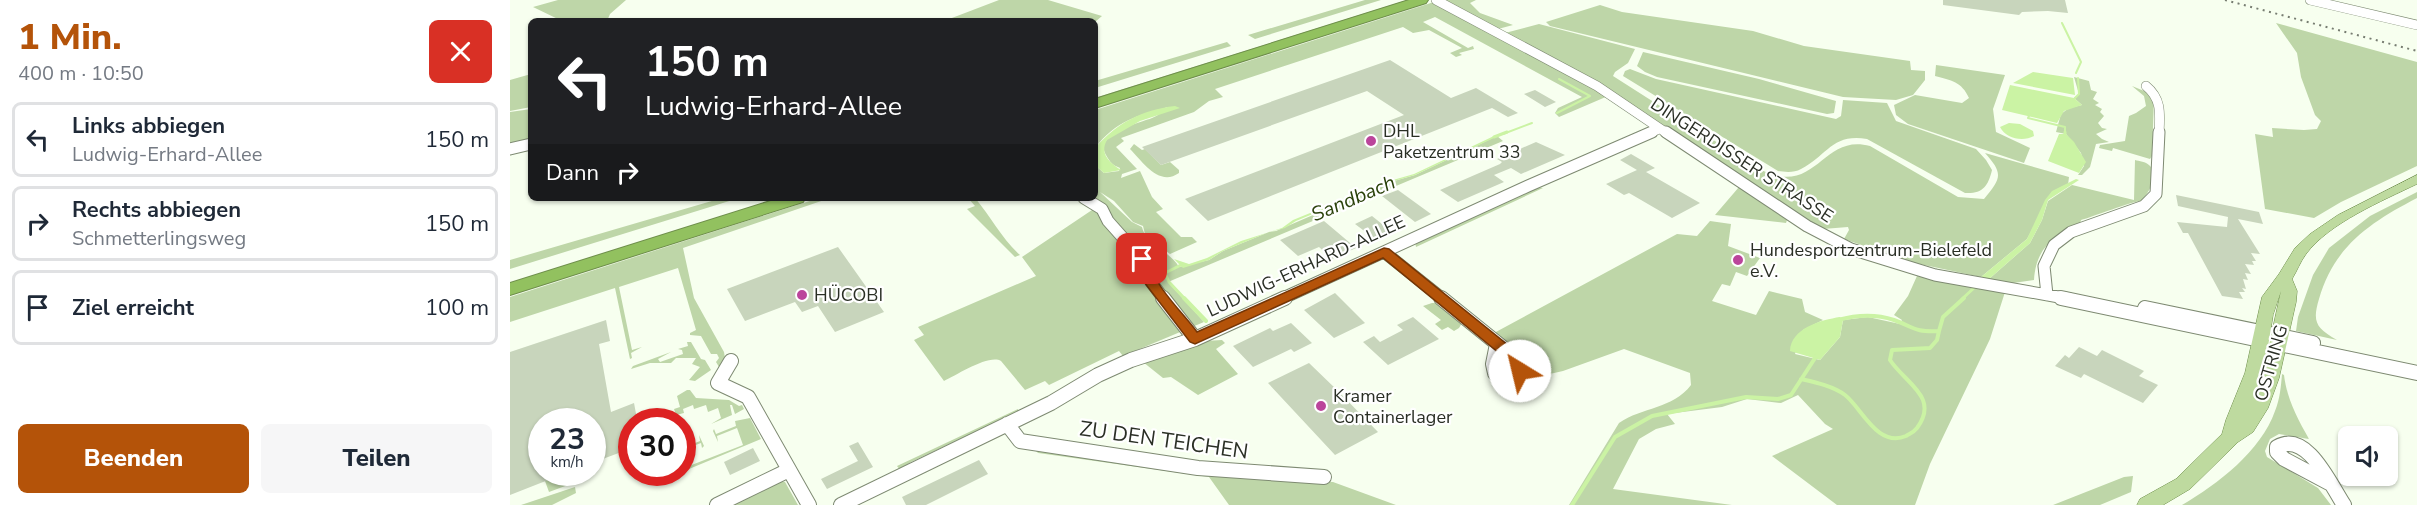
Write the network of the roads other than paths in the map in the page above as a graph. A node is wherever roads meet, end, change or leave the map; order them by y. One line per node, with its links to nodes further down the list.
1 (1396, 0): 7 (highway)
2 (1422, 0): 8 (highway)
3 (2310, 0): 5 (street)
4 (1440, 2): 9 (street, DINGERDISSER STRASSE)
5 (2417, 25)
6 (2146, 86): 19 (street)
7 (1098, 93)
8 (1098, 103)
9 (1659, 129): 16 (street, LUDWIG-ERHARD-ALLEE); 19 (street, DINGERDISSER STRASSE)
10 (528, 145): 11 (street)
11 (510, 149)
12 (2417, 179): 20 (main road, OSTRING)
13 (750, 201): 17 (highway)
14 (788, 201): 18 (highway)
15 (1090, 201): 21 (street)
16 (1384, 252): 21 (street, LUDWIG-ERHARD-ALLEE); 22 (street)
17 (510, 276)
18 (510, 289)
19 (2047, 295): 20 (street, DINGERDISSER STRASSE)
20 (2270, 338): 24 (street, DINGERDISSER STRASSE); 32 (main road, OSTRING)
21 (1195, 339): 25 (street, LUDWIG-ERHARD-ALLEE)
22 (1497, 344)
23 (731, 361): 26 (street)
24 (2417, 373)
25 (1007, 424): 27 (street, ZU DEN TEICHEN); 31 (street, LUDWIG-ERHARD-ALLEE)
26 (789, 470): 29 (street); 30 (street)
27 (1324, 477)
28 (2329, 483): 33 (street)
29 (717, 505)
30 (809, 505)
31 (841, 505)
32 (2147, 505)
33 (2344, 505)

